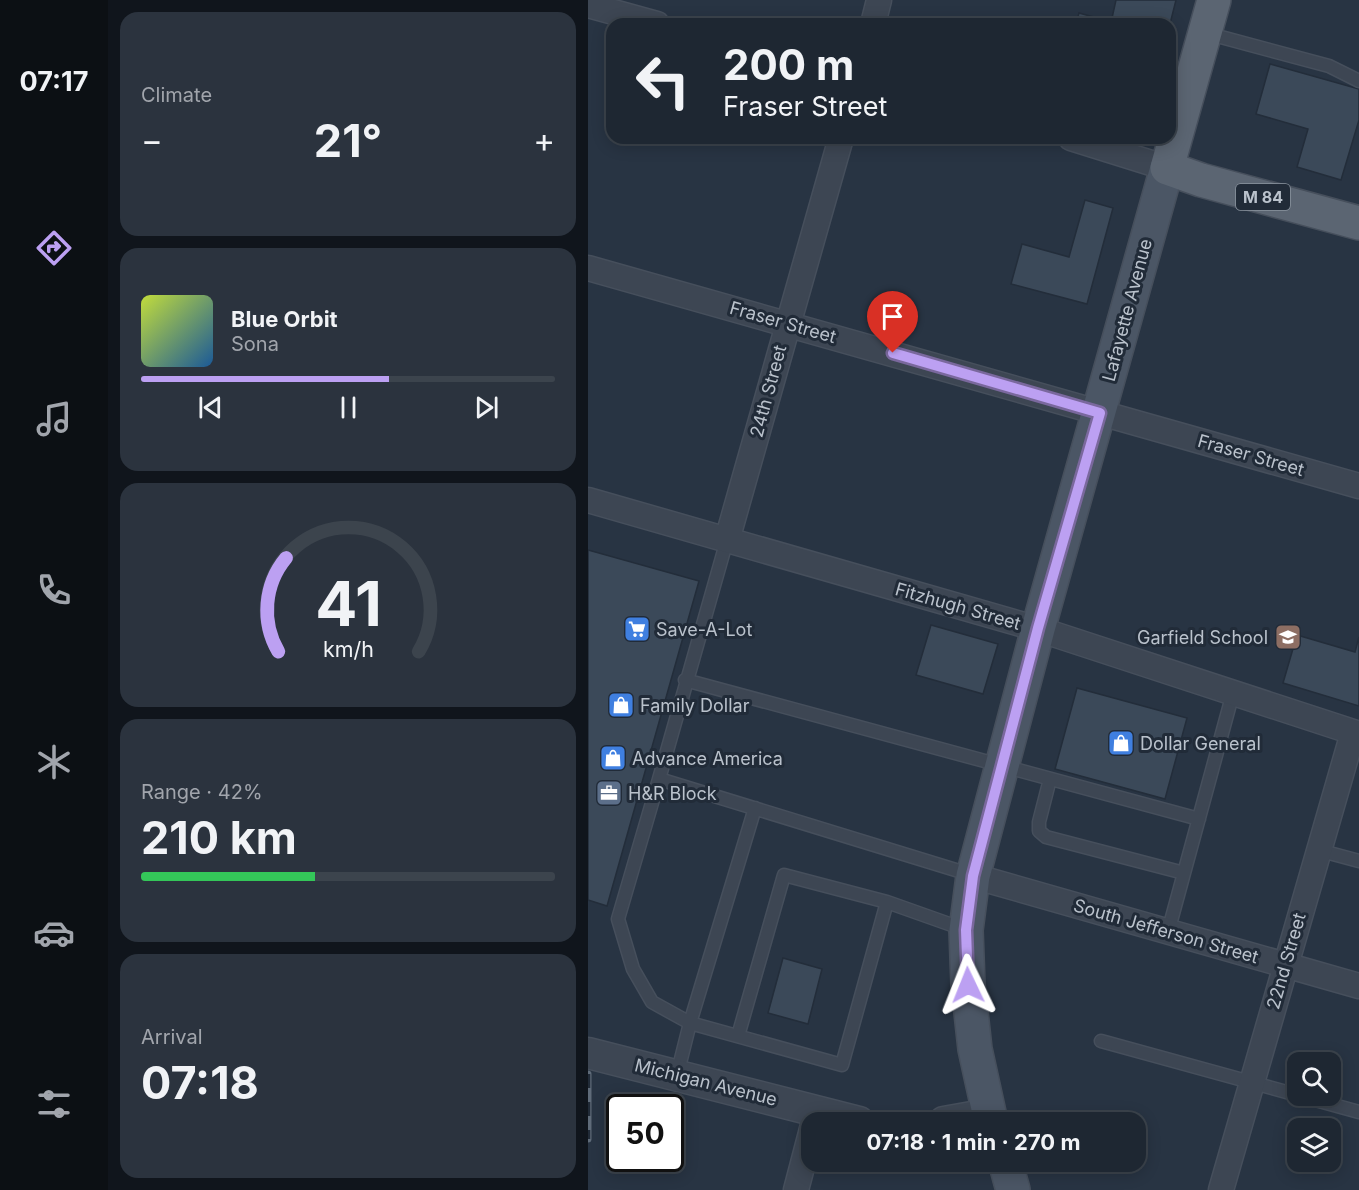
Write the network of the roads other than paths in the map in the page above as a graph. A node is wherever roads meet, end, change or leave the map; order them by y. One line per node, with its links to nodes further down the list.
1 (879, 0): 5 (street)
2 (1214, 0): 6 (main road, Lafayette Avenue)
3 (588, 5): 4 (street)
4 (635, 18)
5 (874, 18)
6 (1205, 32): 7 (lane); 8 (main road, Lafayette Avenue)
7 (1359, 81)
8 (1176, 136)
9 (839, 144): 15 (street, 24th Street)
10 (1090, 144): 12 (street)
11 (1174, 144): 12 (main road, Lafayette Avenue)
12 (1167, 168): 13 (main road, M 84); 16 (main road, Lafayette Avenue)
13 (1359, 223)
14 (588, 268): 15 (street, Fraser Street)
15 (787, 323): 16 (street, Fraser Street); 19 (street, 24th Street)
16 (1100, 413): 17 (street, Fraser Street); 20 (main road, Lafayette Avenue)
17 (1359, 486)
18 (588, 500): 19 (street, Fitzhugh Street)
19 (727, 540): 20 (street, Fitzhugh Street); 21 (lane)
20 (1038, 628): 22 (street, Fitzhugh Street); 24 (main road, Lafayette Avenue)
21 (686, 680): 24 (lane); 25 (lane)
22 (1233, 693): 23 (street, Fitzhugh Street); 28 (lane)
23 (1356, 734): 29 (street, 22nd Street)
24 (1002, 766): 26 (lane); 32 (main road, Lafayette Avenue)
25 (659, 779): 27 (lane); 38 (lane)
26 (1050, 779): 28 (lane); 31 (lane)
27 (755, 808): 32 (lane); 38 (lane)
28 (1198, 819): 31 (lane)
29 (1318, 850): 30 (lane); 36 (street, 22nd Street)
30 (1359, 861)
31 (1184, 873): 35 (lane)
32 (973, 876): 34 (main road, Lafayette Avenue); 35 (street, South Jefferson Street)
33 (887, 902): 34 (lane); 39 (lane); 39 (lane)
34 (966, 930): 44 (main road, Lafayette Avenue)
35 (1168, 932): 36 (street, South Jefferson Street)
36 (1285, 966): 37 (street, South Jefferson Street); 43 (street, 22nd Street)
37 (1359, 986)
38 (690, 1023): 39 (lane); 42 (lane)
39 (738, 1036)
40 (1101, 1041): 43 (lane)
41 (588, 1053): 42 (street, Michigan Avenue)
42 (677, 1075): 46 (street, Michigan Avenue)
43 (1251, 1083): 45 (lane); 51 (street, 22nd Street)
44 (989, 1112)
45 (1359, 1112)
46 (801, 1116)
47 (801, 1171): 49 (street)
48 (1008, 1172): 50 (main road)
49 (796, 1190)
50 (1013, 1190)
51 (1221, 1190)

